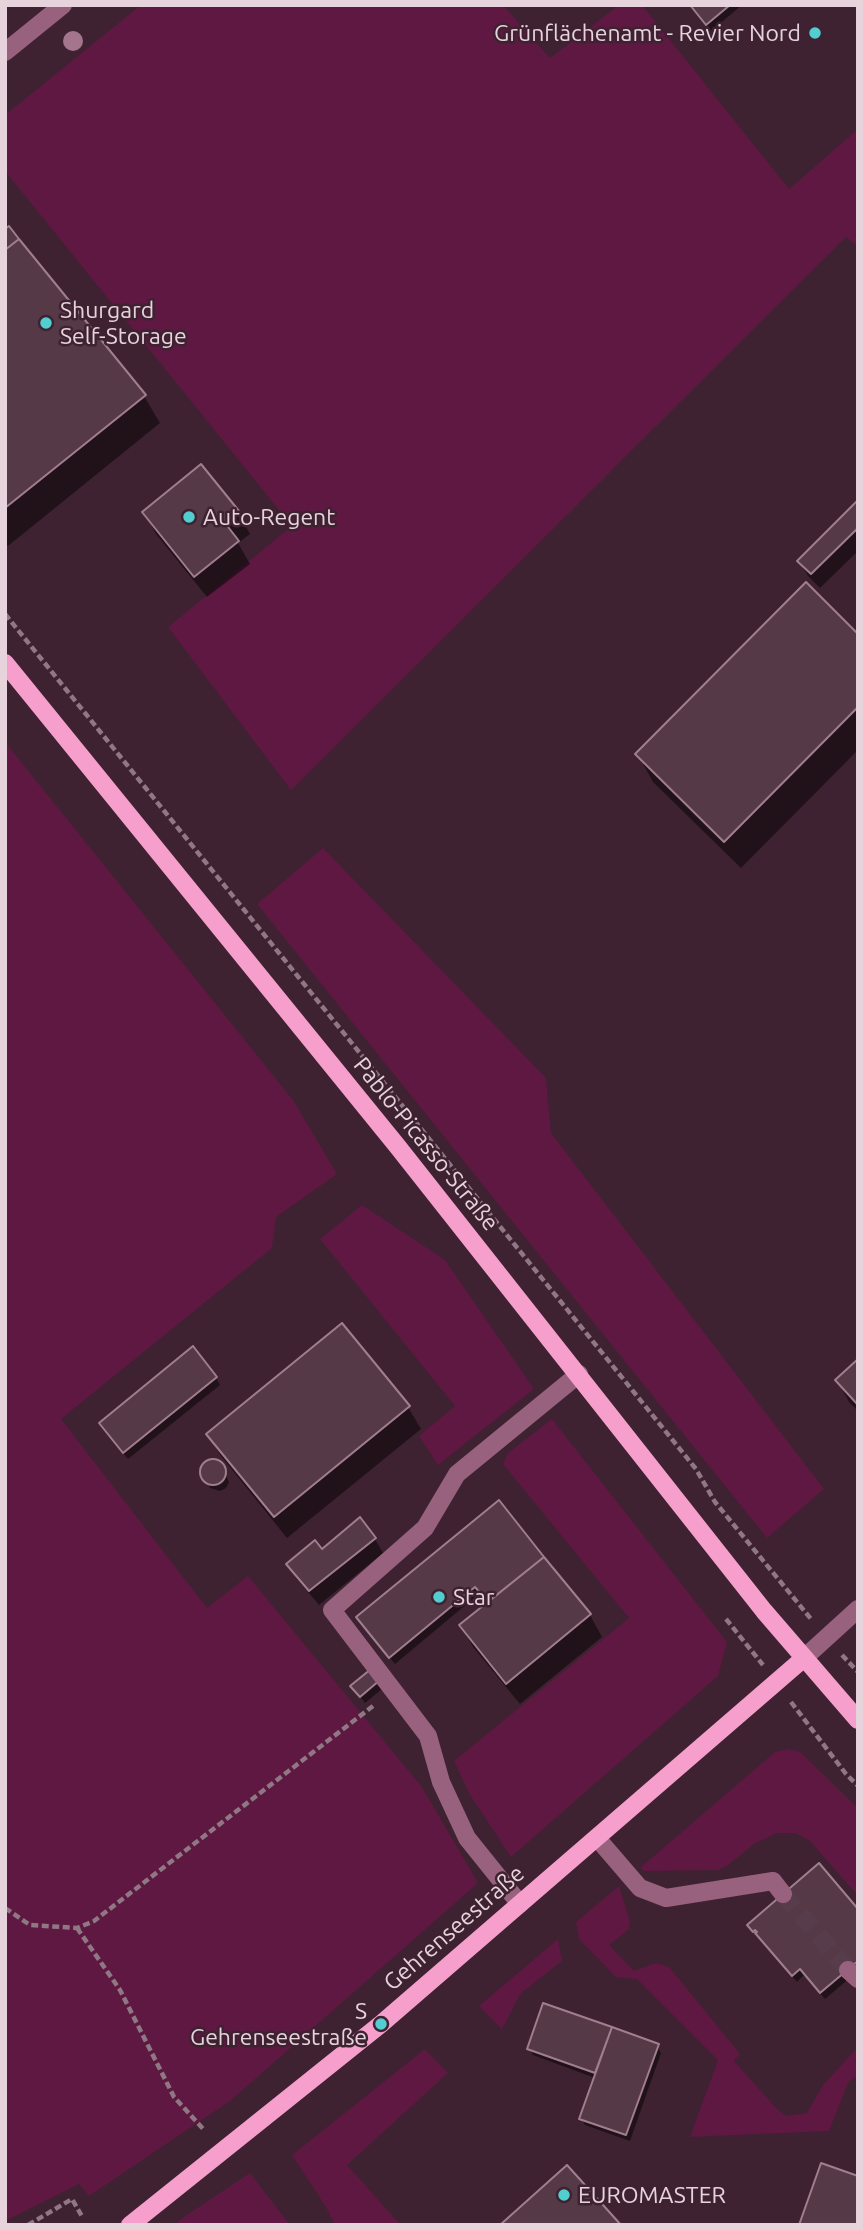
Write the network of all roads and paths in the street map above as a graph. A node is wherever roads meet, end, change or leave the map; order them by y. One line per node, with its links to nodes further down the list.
1 (63, 5): 2 (street)
2 (5, 52)
3 (5, 614): 6 (path)
4 (5, 663): 5 (main road, Pablo-Picasso-Straße)
5 (579, 1374): 8 (main road, Pablo-Picasso-Straße); 9 (street)
6 (779, 1582)
7 (858, 1609): 8 (street)
8 (803, 1659): 10 (main road, Pablo-Picasso-Straße); 13 (main road, Gehrenseestraße)
9 (393, 1690): 15 (street); 17 (path)
10 (858, 1720)
11 (813, 1731): 12 (path)
12 (858, 1786)
13 (597, 1838): 14 (street); 15 (main road, Gehrenseestraße)
14 (783, 1894)
15 (520, 1903): 21 (main road, Gehrenseestraße)
16 (5, 1908): 17 (path)
17 (77, 1928): 18 (path)
18 (205, 2130)
19 (83, 2218): 20 (path)
20 (28, 2225)
21 (130, 2225)

